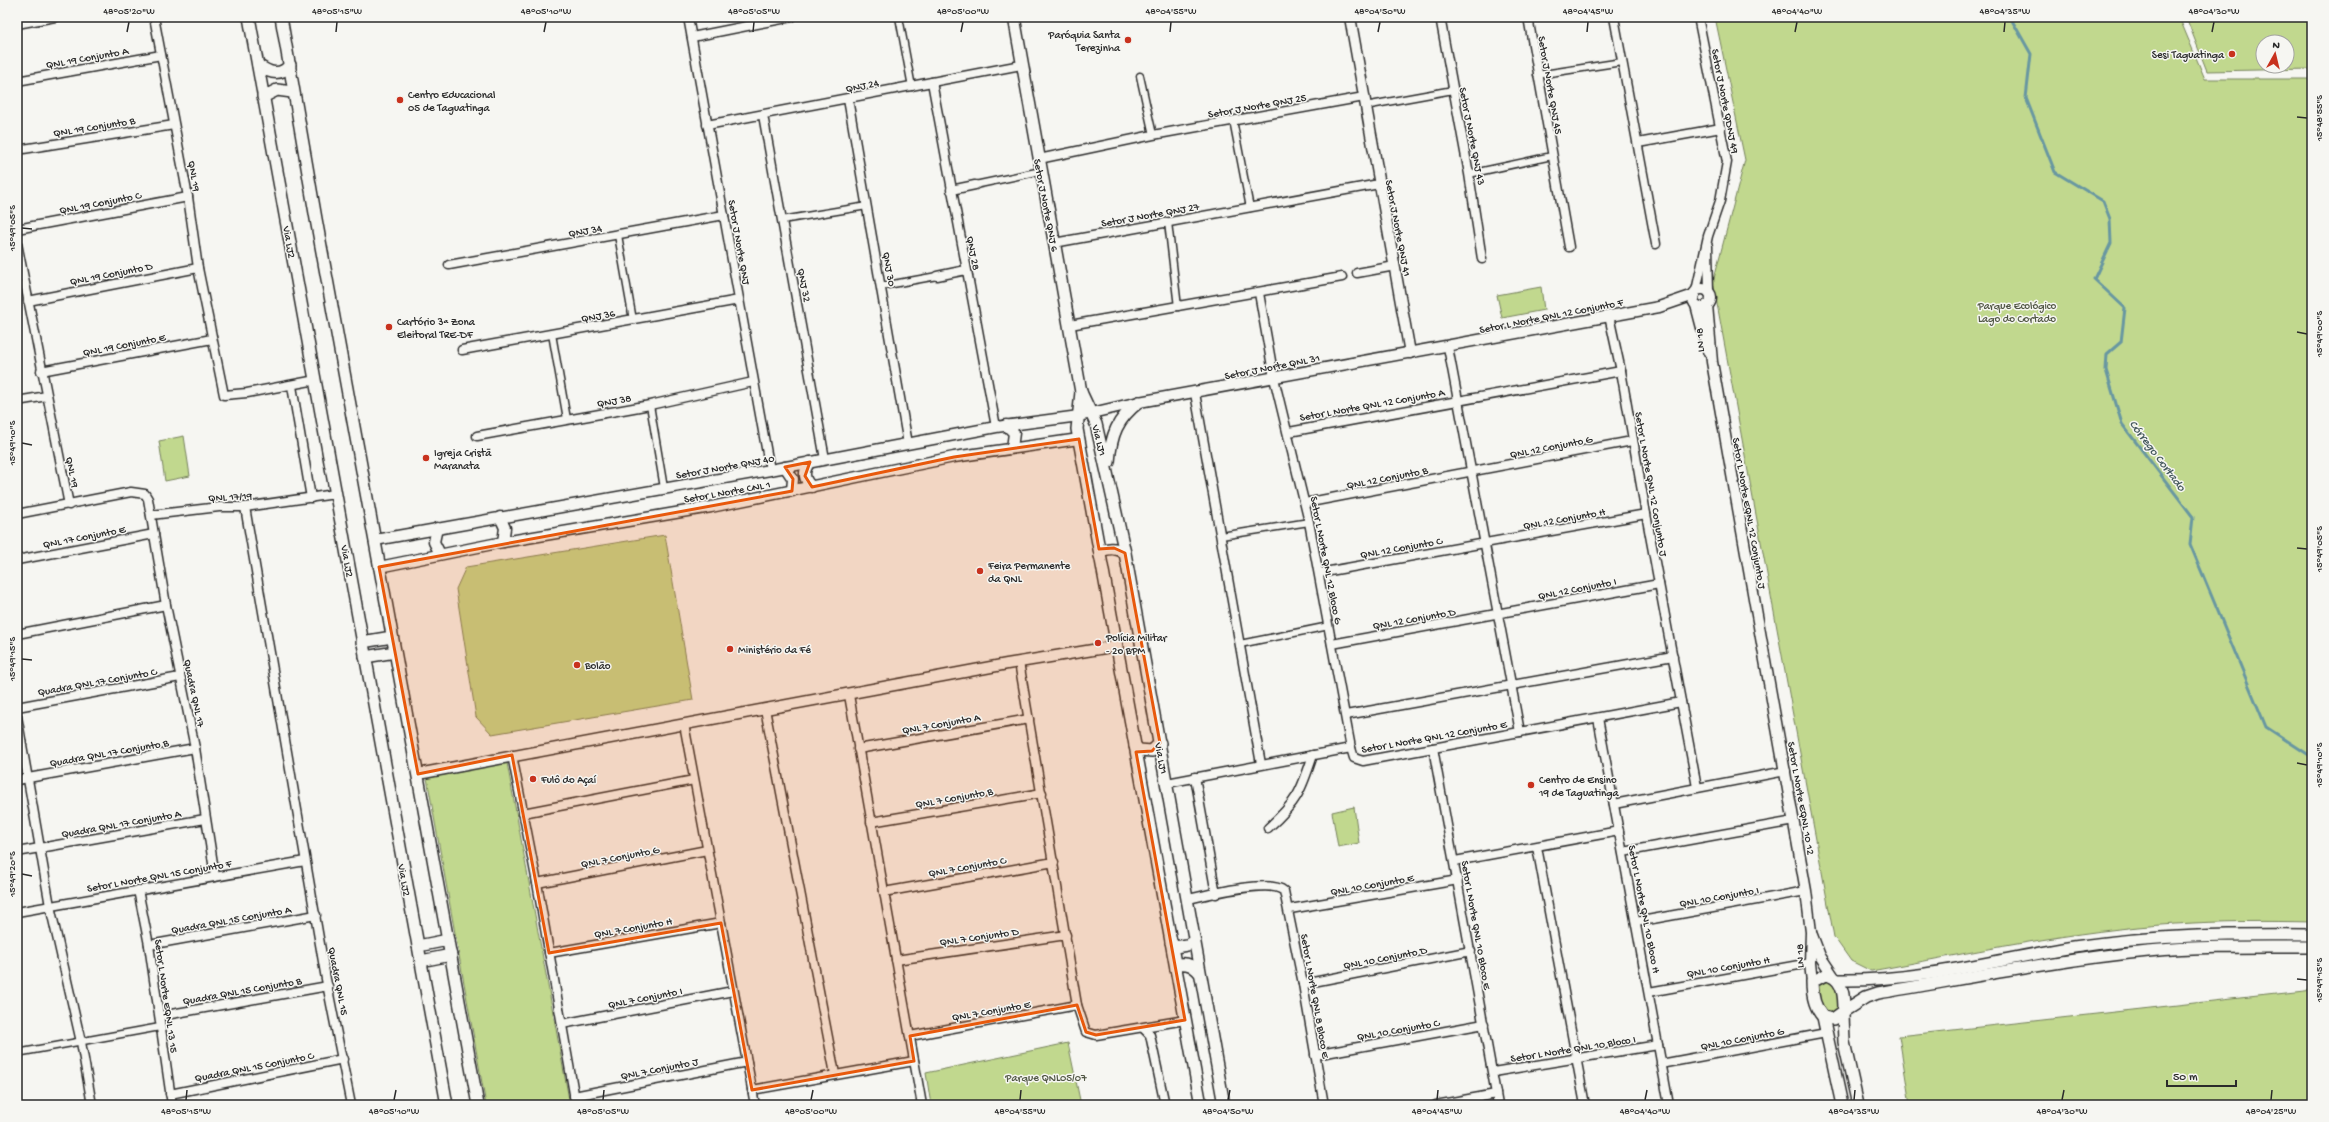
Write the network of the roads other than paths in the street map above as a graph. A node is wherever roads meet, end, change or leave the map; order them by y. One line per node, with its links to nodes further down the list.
1 (55, 17): 14 (street)
2 (154, 17): 16 (street, QNL 19)
3 (249, 17): 18 (main road, Via LJ2)
4 (281, 17): 19 (main road)
5 (688, 17): 15 (street, Setor J Norte QNJ)
6 (792, 17): 15 (street)
7 (899, 17): 25 (street)
8 (1014, 17): 20 (main road, Setor J Norte QNJ 6)
9 (1350, 17): 30 (street, Setor J Norte QNJ 41)
10 (1440, 17): 26 (street, Setor J Norte QNJ 43)
11 (1528, 17): 21 (street, Setor J Norte QNJ 45)
12 (1614, 17): 17 (street)
13 (1698, 17): 35 (street, Setor J Norte QDNJ 49)
14 (17, 24)
15 (692, 37): 34 (street, Setor J Norte QNJ)
16 (161, 55): 23 (street, QNL 19 Conjunto A); 33 (street, QNL 19)
17 (1622, 62): 21 (street); 37 (street)
18 (258, 65): 19 (main road); 28 (main road, Via LJ2)
19 (290, 65): 27 (main road)
20 (1021, 65): 24 (street, QNJ 24); 40 (main road, Setor J Norte QNJ 6)
21 (1538, 75): 39 (street, Setor J Norte QNJ 45)
22 (1140, 76): 36 (street)
23 (17, 81)
24 (932, 82): 25 (street, QNJ 24); 45 (street, QNJ 28)
25 (912, 86): 29 (street, QNJ 24)
26 (1453, 90): 30 (street); 42 (street, Setor J Norte QNJ 43)
27 (292, 92): 28 (main road); 130 (main road)
28 (264, 97): 88 (main road, Via LJ2)
29 (848, 99): 31 (street, QNJ 24); 47 (street, QNJ 30)
30 (1365, 102): 32 (street, Setor J Norte QNJ 25); 43 (street, Setor J Norte QNJ 41)
31 (763, 115): 34 (street, QNJ 24); 50 (street, QNJ 32)
32 (1232, 120): 36 (street, Setor J Norte QNJ 25); 48 (street)
33 (174, 125): 38 (street, QNL 19 Conjunto B); 46 (street, QNL 19)
34 (707, 125): 49 (street, Setor J Norte QNJ)
35 (1721, 128): 37 (street); 54 (street, Setor J Norte QDNJ 49)
36 (1153, 135): 40 (street, Setor J Norte QNJ 25)
37 (1638, 143): 57 (street)
38 (17, 150)
39 (1552, 156): 42 (street); 58 (street, Setor J Norte QNJ 45)
40 (1038, 159): 41 (main road, Setor J Norte QNJ 6)
41 (1041, 171): 44 (street); 56 (main road, Setor J Norte QNJ 6)
42 (1469, 174): 59 (street, Setor J Norte QNJ 43)
43 (1379, 184): 48 (street, Setor J Norte QNJ 27); 61 (street, Setor J Norte QNJ 41)
44 (975, 185): 45 (street)
45 (951, 190): 63 (street, QNJ 28)
46 (188, 196): 52 (street, QNL 19 Conjunto C); 62 (street, QNL 19)
47 (867, 206): 50 (street); 68 (street, QNJ 30)
48 (1250, 208): 51 (street, Setor J Norte QNJ 27)
49 (724, 215): 53 (street, QNJ 34); 73 (street, Setor J Norte QNJ)
50 (782, 220): 108 (street, QNJ 32)
51 (1168, 222): 56 (street, Setor J Norte QNJ 27); 75 (street)
52 (17, 229)
53 (618, 235): 60 (street, QNJ 34); 77 (street)
54 (1708, 236): 70 (street); 71 (street)
55 (17, 243): 67 (street, QNL 19)
56 (1054, 243): 78 (main road, Setor J Norte QNJ 6)
57 (1656, 244)
58 (1569, 247)
59 (1482, 259)
60 (449, 265)
61 (1395, 266): 64 (street); 83 (street, Setor J Norte QNJ 41)
62 (198, 268): 72 (street, QNL 19 Conjunto D); 80 (street, QNL 19)
63 (966, 270): 65 (street); 101 (street, QNJ 28)
64 (1357, 273)
65 (937, 276): 68 (street)
66 (1342, 277): 69 (street)
67 (21, 279): 72 (street, QNL 19)
68 (882, 286): 106 (street, QNJ 30)
69 (1259, 293): 75 (street); 87 (street, Setor L Norte QNL 12 Bloco G)
70 (1709, 293): 71 (street); 74 (street)
71 (1695, 299): 74 (street); 76 (street, Setor L Norte QNL 12 Conjunto F); 84 (street, LN 18)
72 (28, 300): 85 (street, QNL 19)
73 (739, 300): 77 (street, QNJ 36); 89 (street, Setor J Norte QNJ)
74 (1707, 305): 84 (street, LN 18)
75 (1178, 307): 78 (street)
76 (1609, 316): 81 (street, Setor L Norte QNL 12 Conjunto F); 86 (street, Setor L Norte QNL 12 Conjunto J)
77 (633, 320): 79 (street, QNJ 36)
78 (1070, 325): 91 (main road, Setor J Norte QNJ 6)
79 (552, 334): 82 (street, QNJ 36); 100 (street)
80 (212, 339): 85 (street, QNL 19 Conjunto E); 90 (street)
81 (1448, 347): 83 (street); 94 (street)
82 (462, 350)
83 (1410, 354): 87 (street, Setor J Norte QNL 31)
84 (1712, 362): 153 (street, Setor L Norte EQNL 12 Conjunto J)
85 (41, 371): 93 (street, QNL 19)
86 (1621, 371): 94 (street); 105 (street, Setor L Norte QNL 12 Conjunto J)
87 (1274, 378): 92 (street, Setor J Norte QNL 31); 102 (street, Setor L Norte QNL 12 Bloco G)
88 (316, 380): 90 (street); 117 (main road, Via LJ2)
89 (753, 382): 97 (street, QNJ 38); 111 (street, Setor J Norte QNJ)
90 (292, 386): 118 (street)
91 (1081, 392): 98 (main road, Via LJ1); 99 (main road, Via LJ1)
92 (1195, 393): 96 (street, Setor J Norte QNL 31); 129 (street)
93 (47, 396): 95 (street); 120 (street, QNL 19)
94 (1460, 400): 102 (street, Setor L Norte QNL 12 Conjunto A); 113 (street)
95 (17, 401)
96 (1139, 402): 98 (street, Setor J Norte QNL 31); 112 (main road)
97 (650, 405): 100 (street, QNJ 38); 115 (street)
98 (1092, 412): 99 (street, Setor J Norte QNJ 40); 112 (main road, Via LJ1)
99 (1079, 416): 101 (street, Setor J Norte QNJ 40); 104 (main road, Via LJ1)
100 (567, 419): 103 (street, QNJ 38)
101 (1001, 426): 106 (street, Setor J Norte QNJ 40); 107 (street)
102 (1289, 432): 119 (street, Setor L Norte QNL 12 Bloco G)
103 (477, 436)
104 (1079, 439): 107 (street, Setor L Norte CNL 1); 135 (main road, Via LJ1)
105 (1632, 441): 113 (street, QNL 12 Conjunto G); 123 (street, Setor L Norte QNL 12 Conjunto J)
106 (908, 444): 108 (street, Setor J Norte QNJ 40)
107 (1012, 448): 114 (street, Setor L Norte CNL 1)
108 (825, 459): 109 (street, Setor J Norte QNJ 40)
109 (810, 462): 110 (street, Setor J Norte QNJ 40); 114 (street)
110 (785, 467): 111 (street, Setor J Norte QNJ 40); 116 (street)
111 (770, 470): 115 (street, Setor J Norte QNJ 40)
112 (1108, 472): 133 (main road, Via LJ1)
113 (1473, 472): 119 (street, QNL 12 Conjunto B); 132 (street)
114 (812, 487): 116 (street, Setor L Norte CNL 1)
115 (664, 488): 125 (street, Setor J Norte QNJ 40)
116 (792, 491): 131 (street, Setor L Norte CNL 1)
117 (335, 494): 118 (street, QNL 17/19); 145 (main road, Via LJ2)
118 (310, 498): 121 (street, QNL 17/19)
119 (1305, 503): 126 (street, Setor L Norte QNL 12 Bloco G)
120 (69, 505): 122 (street, QNL 19); 124 (street, QNL 19)
121 (245, 507): 124 (street, QNL 17/19); 196 (street)
122 (17, 514)
123 (1646, 514): 132 (street, QNL 12 Conjunto H); 139 (street, Setor L Norte QNL 12 Conjunto J)
124 (151, 515): 128 (street, Quadra QNL 17)
125 (500, 517): 127 (street, Setor J Norte QNJ 40); 131 (street)
126 (1309, 522): 129 (street); 138 (street, Setor L Norte QNL 12 Bloco G)
127 (437, 528): 130 (street, Setor J Norte QNJ 40); 134 (street)
128 (154, 534): 136 (street, QNL 17 Conjunto E); 140 (street, Quadra QNL 17)
129 (1221, 536): 146 (street)
130 (375, 540): 137 (main road)
131 (503, 542): 134 (street, Setor L Norte CNL 1)
132 (1486, 542): 138 (street, QNL 12 Conjunto C); 141 (street)
133 (1125, 552): 135 (main road); 166 (main road, Via LJ1)
134 (440, 554): 137 (street, Setor L Norte CNL 1)
135 (1100, 556): 148 (main road, Via LJ1)
136 (17, 560)
137 (379, 567): 144 (main road)
138 (1319, 573): 142 (street, Setor L Norte QNL 12 Bloco G)
139 (1659, 584): 141 (street, QNL 12 Conjunto I); 150 (street, Setor L Norte QNL 12 Conjunto J)
140 (166, 605): 143 (street); 154 (street, Quadra QNL 17)
141 (1499, 615): 147 (street, QNL 12 Conjunto D); 155 (street)
142 (1329, 626): 146 (street); 147 (street, Setor L Norte QNL 12 Bloco G)
143 (17, 634)
144 (392, 637): 145 (main road); 149 (main road)
145 (362, 642): 151 (main road, Via LJ2)
146 (1240, 644): 174 (street)
147 (1332, 644): 160 (street, Setor L Norte QNL 12 Bloco G)
148 (1117, 646): 152 (street); 167 (main road, Via LJ1)
149 (395, 652): 151 (main road); 176 (main road)
150 (1673, 656): 155 (street); 157 (street, Setor L Norte QNL 12 Conjunto J)
151 (365, 657): 220 (main road, Via LJ2)
152 (1019, 662): 156 (street); 163 (street)
153 (1767, 668): 175 (street, Setor L Norte EQNL 10 12)
154 (180, 677): 158 (street, Quadra QNL 17 Conjunto C); 168 (street, Quadra QNL 17)
155 (1512, 684): 160 (street); 165 (street)
156 (848, 695): 159 (street); 170 (street)
157 (1681, 702): 162 (street); 182 (street, Setor L Norte QNL 12 Conjunto J)
158 (17, 707)
159 (765, 709): 164 (street); 259 (street)
160 (1346, 715): 171 (street, Setor L Norte QNL 12 Bloco G)
161 (17, 716): 178 (street)
162 (1598, 718): 165 (street); 184 (street, Setor L Norte QNL 10 Bloco H)
163 (1029, 719): 170 (street, QNL 7 Conjunto A); 183 (street)
164 (684, 724): 172 (street); 180 (street)
165 (1520, 732): 169 (street, Setor L Norte QNL 12 Conjunto E)
166 (1160, 743): 167 (main road); 181 (main road, Via LJ1)
167 (1135, 746): 218 (main road, Via LJ1)
168 (195, 748): 178 (street, Quadra QNL 17 Conjunto B); 186 (street, Quadra QNL 17)
169 (1433, 748): 171 (street, Setor L Norte QNL 12 Conjunto E); 197 (street, Setor L Norte QNL 10 Bloco E)
170 (858, 749): 188 (street)
171 (1352, 752): 173 (street)
172 (512, 755): 176 (street); 185 (street)
173 (1313, 755): 174 (street); 189 (street)
174 (1261, 764): 177 (street)
175 (1786, 771): 182 (street); 187 (street, Setor L Norte EQNL 10 12)
176 (418, 774): 216 (main road)
177 (1195, 777): 181 (street); 205 (street)
178 (27, 778): 179 (street, Quadra QNL 17 Conjunto B); 192 (street)
179 (17, 780)
180 (694, 780): 185 (street); 193 (street)
181 (1167, 783): 206 (main road, Via LJ1)
182 (1697, 787): 184 (street)
183 (1042, 793): 188 (street, QNL 7 Conjunto B); 198 (street)
184 (1614, 804): 190 (street, Setor L Norte QNL 10 Bloco H)
185 (523, 813): 201 (street)
186 (205, 819): 192 (street, Quadra QNL 17 Conjunto A); 199 (street, Quadra QNL 17)
187 (1794, 821): 195 (street); 203 (street, Setor L Norte EQNL 10 12)
188 (871, 822): 204 (street)
189 (1268, 828)
190 (1619, 831): 191 (street); 195 (street, Setor L Norte QNL 10 Bloco H)
191 (1537, 847): 197 (street); 254 (street)
192 (40, 848): 194 (street, Quadra QNL 17 Conjunto A); 207 (street)
193 (707, 850): 201 (street, QNL 7 Conjunto G); 212 (street)
194 (17, 852)
195 (1623, 852): 211 (street, Setor L Norte QNL 10 Bloco H)
196 (306, 861): 199 (street, Setor L Norte QNL 15 Conjunto F); 210 (street, Quadra QNL 15)
197 (1455, 861): 200 (street, Setor L Norte QNL 10 Bloco E)
198 (1054, 862): 204 (street, QNL 7 Conjunto C); 215 (street)
199 (215, 876): 202 (street, Setor L Norte QNL 15 Conjunto F)
200 (1458, 880): 208 (street, QNL 10 Conjunto E); 222 (street, Setor L Norte QNL 10 Bloco E)
201 (537, 883): 223 (street)
202 (138, 890): 207 (street, Setor L Norte QNL 15 Conjunto F); 219 (street, Setor L Norte EQNL 13 15)
203 (1806, 891): 211 (street, QNL 10 Conjunto I); 213 (street, Setor L Norte EQNL 10 12)
204 (884, 892): 225 (street)
205 (1216, 894): 206 (street); 208 (street, Setor L Norte QNL 8 Bloco E)
206 (1188, 899): 217 (main road, Via LJ1)
207 (50, 906): 209 (street, Setor L Norte QNL 15 Conjunto F); 249 (street)
208 (1290, 909): 232 (street, Setor L Norte QNL 8 Bloco E)
209 (17, 912)
210 (316, 915): 219 (street, Quadra QNL 15 Conjunto A); 233 (street, Quadra QNL 15)
211 (1636, 922): 235 (street, Setor L Norte QNL 10 Bloco H)
212 (721, 924): 223 (street, QNL 7 Conjunto H); 234 (street)
213 (1811, 932): 227 (street, LN 18); 230 (street, LN 18)
214 (2312, 934): 230 (main road)
215 (1066, 935): 225 (street, QNL 7 Conjunto D); 236 (street)
216 (448, 940): 220 (main road); 224 (main road)
217 (1194, 940): 218 (main road); 229 (main road, Via LJ1)
218 (1171, 942): 228 (main road, Via LJ1)
219 (149, 945): 238 (street, Setor L Norte EQNL 13 15)
220 (418, 946): 226 (main road, Via LJ2)
221 (2312, 947): 237 (main road)
222 (1471, 951): 232 (street, QNL 10 Conjunto D); 242 (street, Setor L Norte QNL 10 Bloco E)
223 (549, 953): 241 (street)
224 (451, 955): 226 (main road); 268 (main road)
225 (896, 960): 248 (street)
226 (421, 961): 267 (main road, Via LJ2)
227 (1810, 963): 231 (street, LN 18); 235 (street, QNL 10 Conjunto H)
228 (1176, 969): 229 (main road); 240 (main road, Via LJ1)
229 (1199, 972): 274 (main road, Via LJ1)
230 (1836, 978): 231 (main road); 237 (main road)
231 (1812, 982): 239 (main road)
232 (1303, 984): 252 (street, Setor L Norte QNL 8 Bloco E)
233 (328, 986): 238 (street, Quadra QNL 15 Conjunto B); 253 (street, Quadra QNL 15)
234 (733, 991): 241 (street, QNL 7 Conjunto I); 256 (street)
235 (1649, 992): 250 (street, Setor L Norte QNL 10 Bloco H)
236 (1077, 1005): 245 (street); 248 (street, QNL 7 Conjunto E)
237 (1844, 1013): 239 (main road); 281 (main road)
238 (160, 1016): 243 (street, Setor L Norte EQNL 13 15)
239 (1823, 1017): 246 (main road)
240 (1185, 1020): 244 (street); 273 (main road, Via LJ1)
241 (562, 1024): 263 (street)
242 (1484, 1024): 252 (street, QNL 10 Conjunto C); 258 (street, Setor L Norte QNL 10 Bloco E)
243 (160, 1027): 249 (street); 261 (street, Setor L Norte EQNL 13 15)
244 (1154, 1027): 245 (street); 247 (street)
245 (1144, 1028): 247 (street)
246 (1826, 1033): 257 (street, QNL 10 Conjunto G); 280 (main road)
247 (1150, 1035): 272 (street)
248 (910, 1036): 255 (street)
249 (81, 1042): 251 (street); 264 (street)
250 (1658, 1045): 254 (street, Setor L Norte QNL 10 Bloco I); 257 (street, Setor L Norte QNL 10 Bloco H)
251 (17, 1052)
252 (1315, 1055): 275 (street, Setor L Norte QNL 8 Bloco E)
253 (343, 1059): 261 (street, Quadra QNL 15 Conjunto C); 266 (street, Quadra QNL 15)
254 (1576, 1059): 258 (street, Setor L Norte QNL 10 Bloco I); 278 (street)
255 (914, 1061): 259 (street); 271 (street)
256 (747, 1062): 260 (street); 263 (street, QNL 7 Conjunto J)
257 (1662, 1064): 279 (street, Setor L Norte QNL 10 Bloco H)
258 (1492, 1072): 262 (street, Setor L Norte QNL 10 Bloco E)
259 (835, 1074): 260 (street)
260 (752, 1090): 270 (street)
261 (170, 1094): 265 (street, Setor L Norte EQNL 13 15)
262 (1496, 1094): 276 (street); 277 (street, Setor L Norte QNL 10 Bloco E)
263 (574, 1096): 269 (street)
264 (92, 1105)
265 (172, 1105)
266 (351, 1105)
267 (447, 1105)
268 (478, 1105)
269 (576, 1105)
270 (755, 1105)
271 (922, 1105)
272 (1165, 1105)
273 (1201, 1105)
274 (1224, 1105)
275 (1324, 1105)
276 (1436, 1105)
277 (1498, 1105)
278 (1585, 1105)
279 (1669, 1105)
280 (1840, 1105)
281 (1858, 1105)

